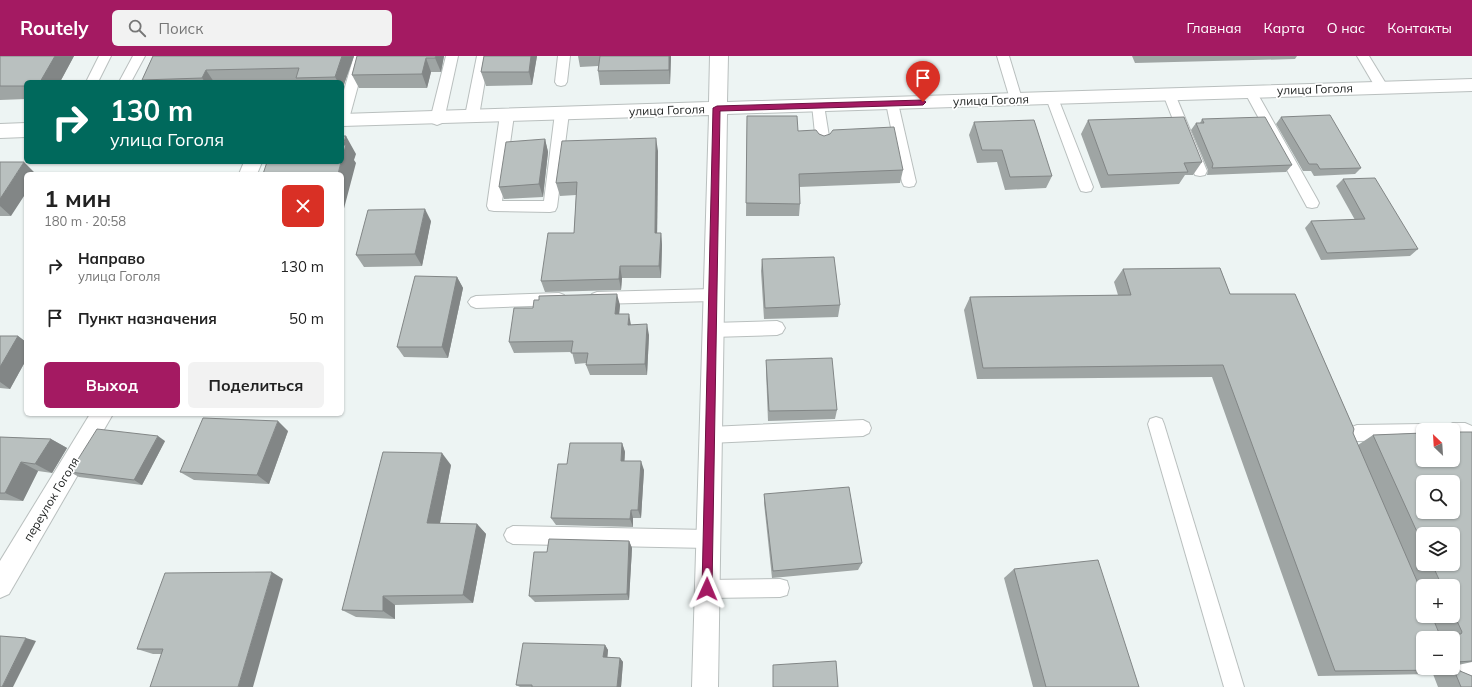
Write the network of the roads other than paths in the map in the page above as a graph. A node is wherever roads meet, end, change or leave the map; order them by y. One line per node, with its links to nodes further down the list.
1 (105, 56): 10 (lane)
2 (139, 56): 11 (lane)
3 (360, 56): 22 (lane)
4 (452, 56): 26 (lane)
5 (483, 56): 25 (lane)
6 (564, 56): 12 (lane)
7 (719, 56): 21 (street)
8 (1003, 56): 18 (lane)
9 (1363, 56): 14 (lane)
10 (93, 80)
11 (126, 80)
12 (561, 82)
13 (1472, 85): 14 (street, улица Гоголя)
14 (1382, 87): 15 (street, улица Гоголя)
15 (1250, 91): 16 (street, улица Гоголя); 34 (lane)
16 (1168, 94): 17 (street, улица Гоголя); 31 (lane)
17 (1052, 98): 18 (street, улица Гоголя); 33 (lane)
18 (1016, 99): 19 (street, улица Гоголя)
19 (892, 103): 20 (street, улица Гоголя); 32 (lane)
20 (818, 105): 21 (street, улица Гоголя); 30 (lane)
21 (717, 108): 23 (street, улица Гоголя); 35 (street)
22 (344, 113)
23 (562, 114): 24 (street, улица Гоголя); 24 (lane)
24 (507, 115): 25 (street, улица Гоголя)
25 (472, 116): 26 (street, улица Гоголя)
26 (437, 119): 27 (street, улица Гоголя)
27 (344, 120)
28 (24, 130): 29 (street)
29 (0, 131)
30 (822, 144)
31 (1200, 171)
32 (909, 182)
33 (1086, 187)
34 (1312, 202)
35 (713, 295): 36 (lane); 40 (street)
36 (587, 298)
37 (571, 299): 38 (lane)
38 (476, 302)
39 (776, 328): 40 (lane)
40 (712, 330): 46 (street)
41 (101, 416): 51 (street, переулок Гоголя)
42 (1156, 424): 57 (lane)
43 (863, 428): 46 (lane)
44 (1460, 431): 47 (lane)
45 (1416, 432): 48 (lane)
46 (710, 434): 50 (street)
47 (1472, 434)
48 (1356, 465)
49 (514, 535): 50 (lane)
50 (708, 539): 53 (street)
51 (0, 585)
52 (780, 588): 53 (lane)
53 (707, 589): 56 (street)
54 (1460, 672): 55 (lane)
55 (1472, 672)
56 (705, 687)
57 (1234, 687)

